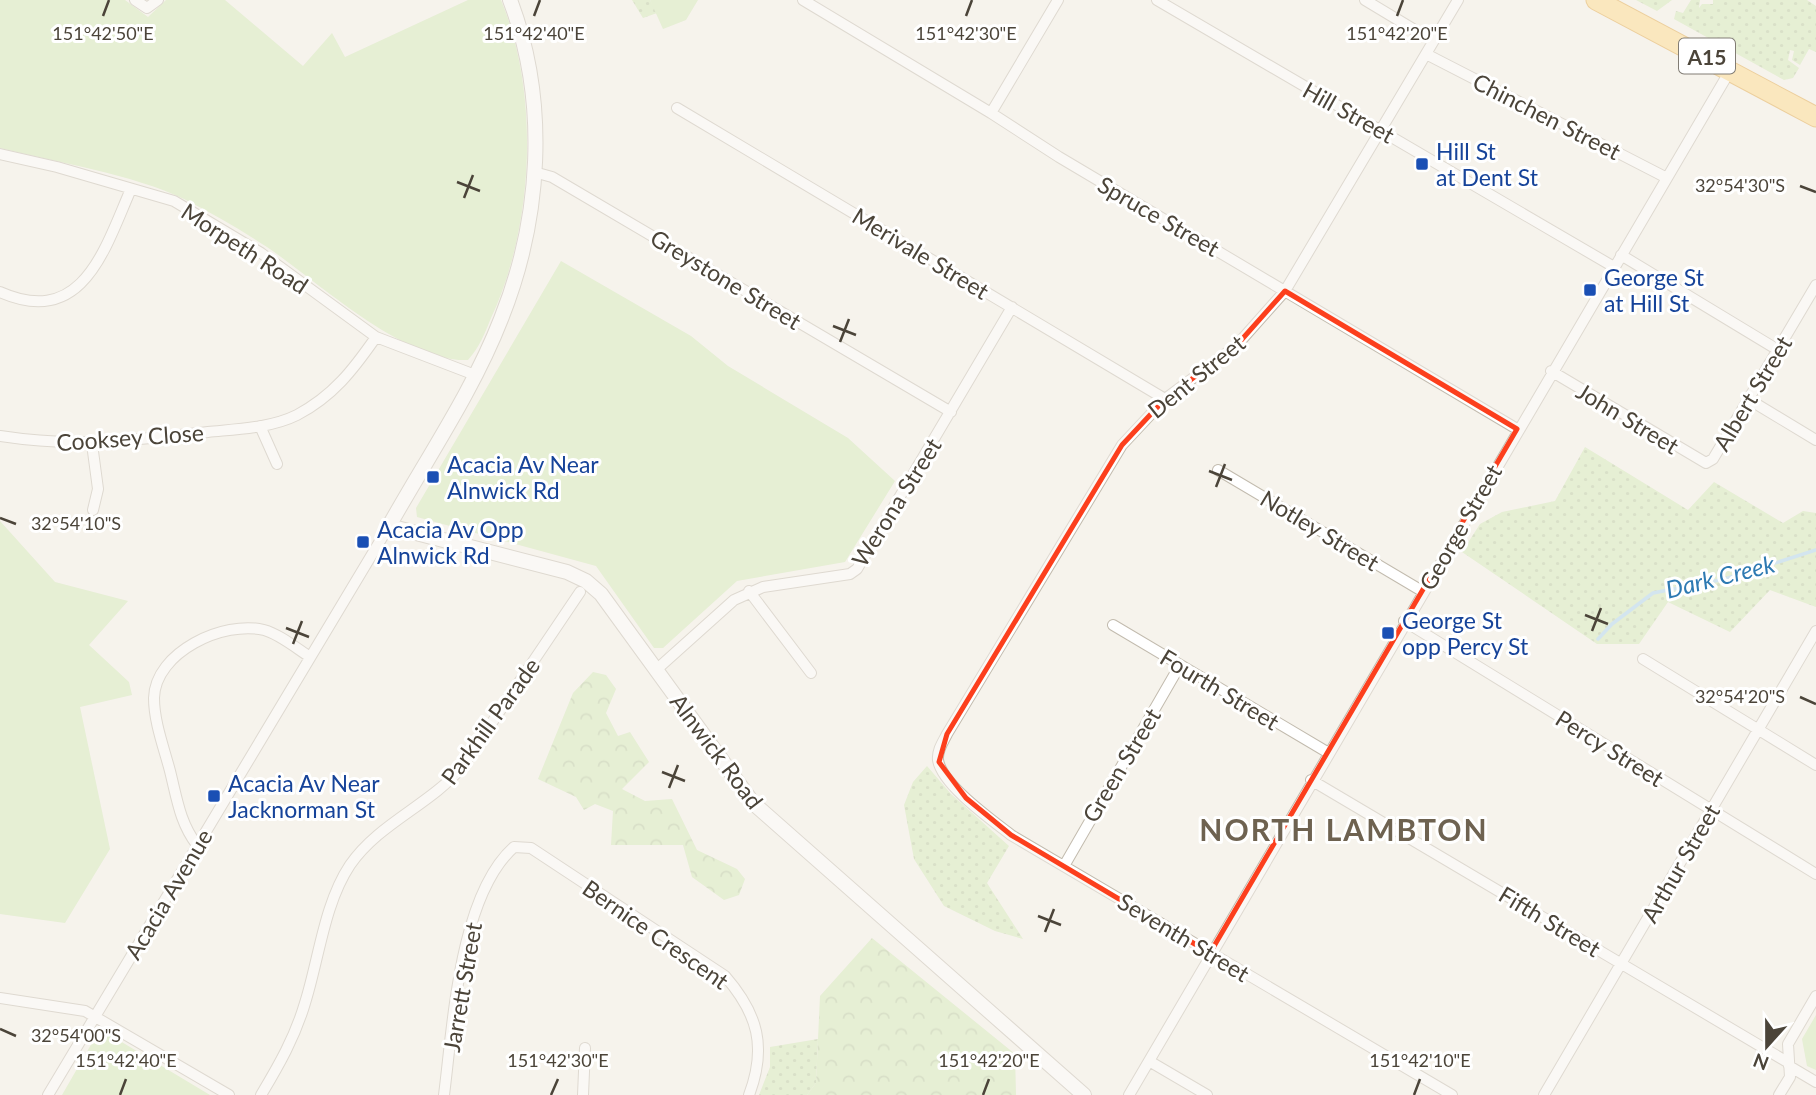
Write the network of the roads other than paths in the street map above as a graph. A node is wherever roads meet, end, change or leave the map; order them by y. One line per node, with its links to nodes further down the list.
1 (135, 0): 9 (street)
2 (510, 0): 18 (street, Acacia Avenue)
3 (803, 0): 14 (street, Spruce Street)
4 (1058, 0): 14 (street)
5 (1157, 0): 16 (street, Hill Street)
6 (1365, 0): 10 (street)
7 (1458, 0): 10 (street, Dent Street)
8 (1596, 0): 12 (highway, A15)
9 (156, 3)
10 (1433, 41): 11 (street, Dent Street)
11 (1426, 54): 16 (street, Dent Street); 19 (street, Chinchen Street)
12 (1731, 69): 15 (highway, A15); 19 (street, George Street)
13 (677, 108): 26 (street, Merivale Street)
14 (991, 113): 24 (street, Spruce Street)
15 (1816, 117)
16 (1381, 129): 22 (street, Hill Street); 24 (street, Dent Street)
17 (0, 154): 20 (street, Morpeth Road)
18 (534, 172): 30 (street, Acacia Avenue); 33 (street, Greystone Street)
19 (1667, 178): 21 (street, George Street)
20 (131, 189): 25 (street); 27 (street, Morpeth Road)
21 (1621, 256): 22 (street, George Street); 28 (street)
22 (1614, 267): 29 (street, George Street)
23 (1816, 285): 28 (street, Albert Street)
24 (1285, 291): 31 (street, Dent Street); 35 (street, Spruce Street)
25 (0, 292)
26 (1012, 307): 31 (street, Merivale Street); 33 (street, Werona Street)
27 (376, 337): 30 (street, Morpeth Road); 34 (street, Cooksey Close)
28 (1778, 350): 32 (street, Albert Street)
29 (1551, 371): 35 (street, George Street); 39 (street, John Street)
30 (475, 375): 43 (street, Acacia Avenue)
31 (1166, 399): 57 (street, Dent Street)
32 (1748, 399): 37 (street); 39 (street, Albert Street)
33 (951, 412): 44 (street, Werona Street)
34 (260, 426): 38 (street, Cooksey Close); 40 (street)
35 (1517, 429): 45 (street, George Street)
36 (0, 436): 38 (street, Cooksey Close)
37 (1816, 440)
38 (92, 444): 42 (street)
39 (1706, 463)
40 (276, 464)
41 (1218, 470): 45 (street, Notley Street)
42 (93, 510)
43 (388, 526): 50 (street, Acacia Avenue); 53 (street, Alnwick Road)
44 (749, 591): 53 (street, Werona Street); 54 (street)
45 (1422, 591): 47 (street, George Street)
46 (580, 592): 76 (street, Parkhill Parade)
47 (1404, 621): 56 (street, George Street); 60 (street, Percy Street)
48 (1113, 625): 52 (street, Fourth Street)
49 (1816, 631): 55 (street, Arthur Street)
50 (310, 657): 61 (street, Acacia Avenue); 61 (street)
51 (1643, 659): 55 (street)
52 (1180, 665): 56 (street, Fourth Street); 63 (street, Green Street)
53 (656, 670): 80 (street, Alnwick Road)
54 (811, 673)
55 (1756, 729): 58 (street); 60 (street, Arthur Street)
56 (1327, 752): 59 (street, George Street)
57 (938, 755): 63 (street, Seventh Street)
58 (1816, 765)
59 (1311, 780): 65 (street, George Street); 66 (street, Fifth Street)
60 (1711, 810): 64 (street, Percy Street); 66 (street, Arthur Street)
61 (197, 845): 69 (street, Acacia Avenue)
62 (514, 848): 77 (street, Jarrett Street); 79 (street, Bernice Crescent)
63 (1064, 866): 65 (street, Seventh Street)
64 (1816, 874)
65 (1210, 953): 71 (street, George Street); 83 (street, Seventh Street)
66 (1622, 964): 72 (street, Fifth Street); 84 (street, Arthur Street)
67 (1816, 996): 72 (street)
68 (0, 998): 69 (street)
69 (95, 1016): 74 (street, Acacia Avenue); 75 (street)
70 (585, 1048): 78 (street)
71 (1149, 1061): 81 (street, George Street); 82 (street)
72 (1789, 1065): 73 (street, Fifth Street); 85 (street)
73 (1816, 1082)
74 (48, 1095)
75 (229, 1095)
76 (261, 1095)
77 (444, 1095)
78 (583, 1095)
79 (749, 1095)
80 (1084, 1095)
81 (1129, 1095)
82 (1207, 1095)
83 (1452, 1095)
84 (1545, 1095)
85 (1779, 1095)

